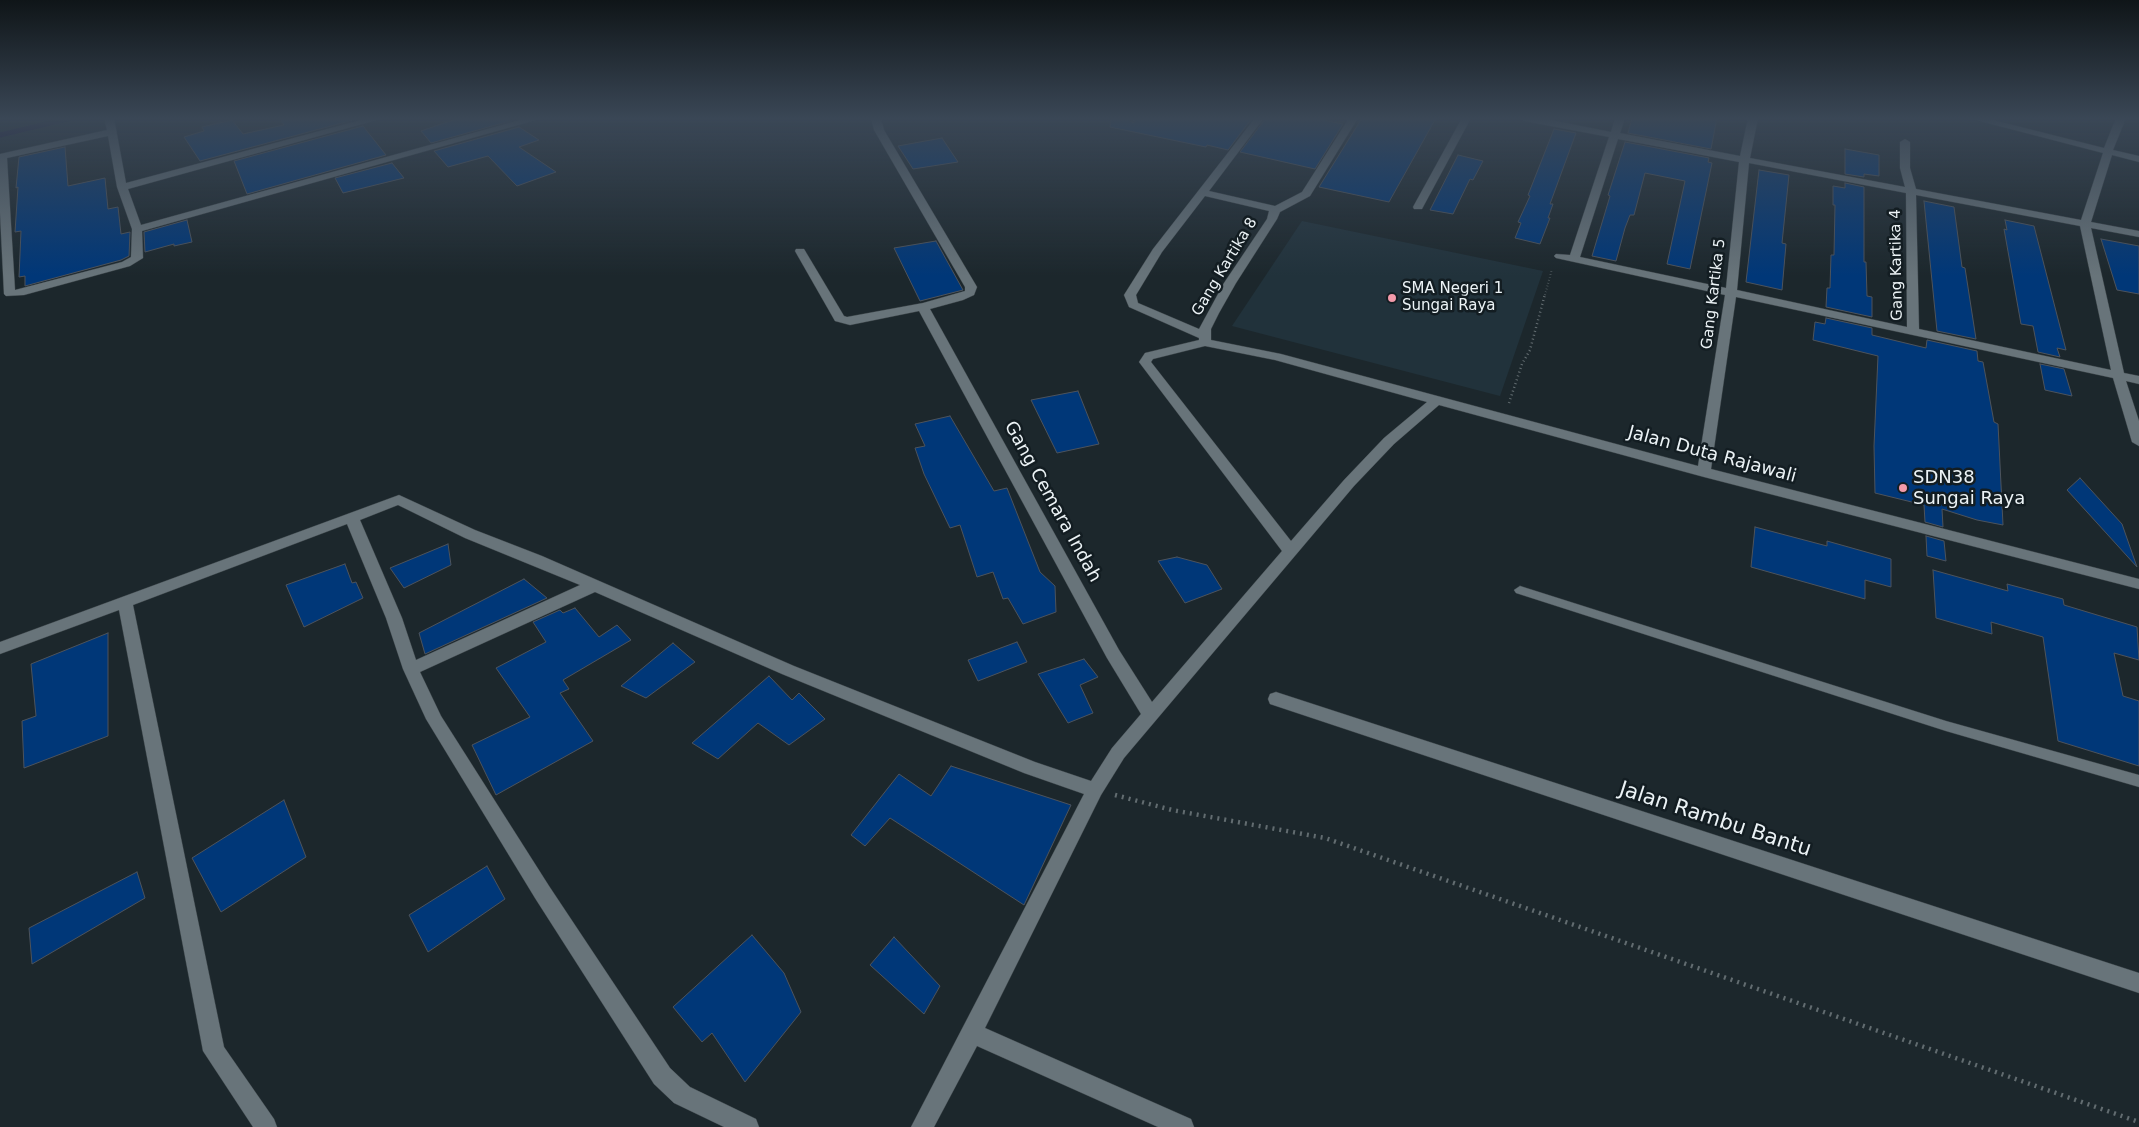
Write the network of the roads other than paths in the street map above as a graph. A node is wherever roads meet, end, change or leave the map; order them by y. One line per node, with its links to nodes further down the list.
1 (1, 171): 25 (street)
2 (119, 171): 14 (street)
3 (183, 171): 14 (street)
4 (349, 171): 20 (street)
5 (903, 171): 27 (street)
6 (1221, 171): 16 (street)
7 (1321, 171): 18 (street, Gang Kartika 8)
8 (1438, 171): 17 (street)
9 (1603, 171): 24 (street)
10 (1743, 171): 26 (street, Gang Kartika 5)
11 (1797, 171): 15 (street)
12 (1906, 171): 15 (street, Gang Kartika 4)
13 (2102, 171): 19 (street)
14 (122, 187): 20 (street)
15 (1911, 191): 19 (street); 28 (street, Gang Kartika 4)
16 (1204, 193): 18 (street, Gang Kartika 8); 29 (street)
17 (1418, 207)
18 (1275, 210): 29 (street, Gang Kartika 8)
19 (2085, 224): 21 (street); 30 (street)
20 (137, 229): 25 (street)
21 (2139, 234)
22 (800, 251): 27 (street)
23 (1560, 256): 24 (street)
24 (1574, 259): 26 (street)
25 (5, 290)
26 (1731, 292): 28 (street); 34 (street, Gang Kartika 5)
27 (924, 307): 44 (street, Gang Cemara Indah)
28 (1913, 332): 30 (street)
29 (1204, 339): 32 (street, Jalan Duta Rajawali); 36 (street)
30 (2118, 375): 31 (street); 33 (street)
31 (2139, 380)
32 (1436, 401): 34 (street, Jalan Duta Rajawali); 36 (street)
33 (2139, 442)
34 (1704, 472): 37 (street, Jalan Duta Rajawali)
35 (352, 518): 38 (street); 40 (street); 42 (street)
36 (1291, 552): 44 (street)
37 (2139, 584)
38 (595, 585): 42 (street); 46 (street)
39 (1520, 590): 45 (lane)
40 (125, 601): 41 (street); 49 (street)
41 (0, 648)
42 (411, 669): 50 (street)
43 (1276, 699): 47 (street, Jalan Rambu Bantu)
44 (1150, 714): 46 (street)
45 (2139, 781)
46 (1095, 790): 48 (street)
47 (2139, 983)
48 (972, 1033): 51 (street); 52 (street)
49 (266, 1127)
50 (748, 1127)
51 (922, 1127)
52 (1183, 1127)

